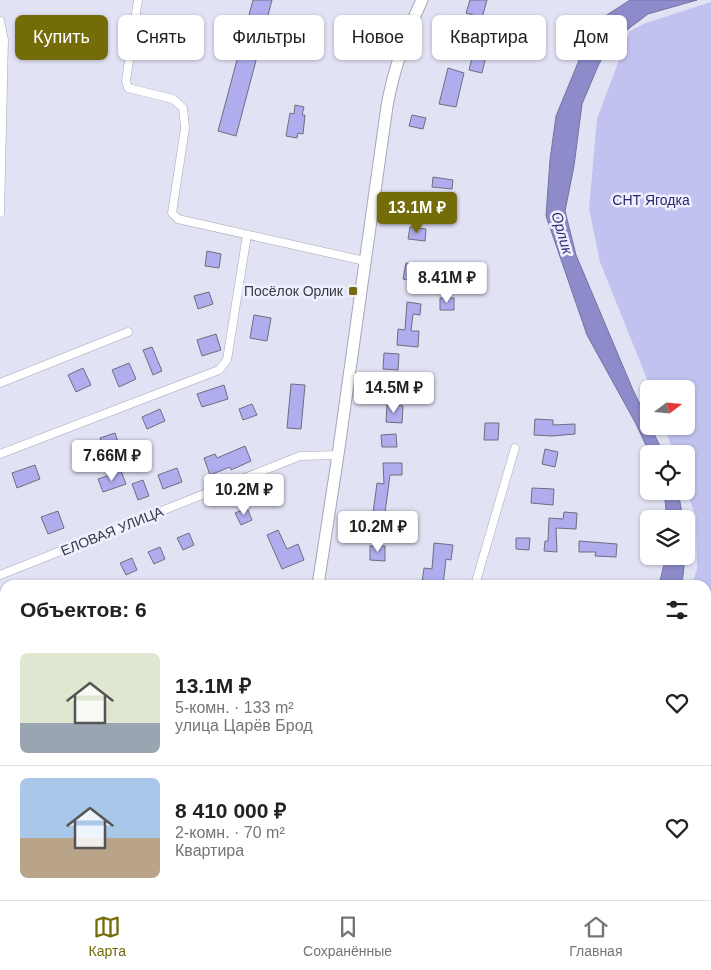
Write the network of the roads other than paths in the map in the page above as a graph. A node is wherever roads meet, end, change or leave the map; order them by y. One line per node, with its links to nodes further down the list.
1 (138, 0): 5 (street)
2 (422, 0): 6 (street)
3 (0, 21): 4 (street)
4 (0, 213)
5 (248, 235): 6 (street); 10 (street)
6 (365, 261): 11 (street)
7 (128, 332): 8 (street)
8 (0, 383)
9 (515, 448): 14 (street)
10 (0, 454)
11 (338, 454): 12 (street, ЕЛОВАЯ УЛИЦА); 13 (street)
12 (0, 575)
13 (319, 580)
14 (477, 580)

